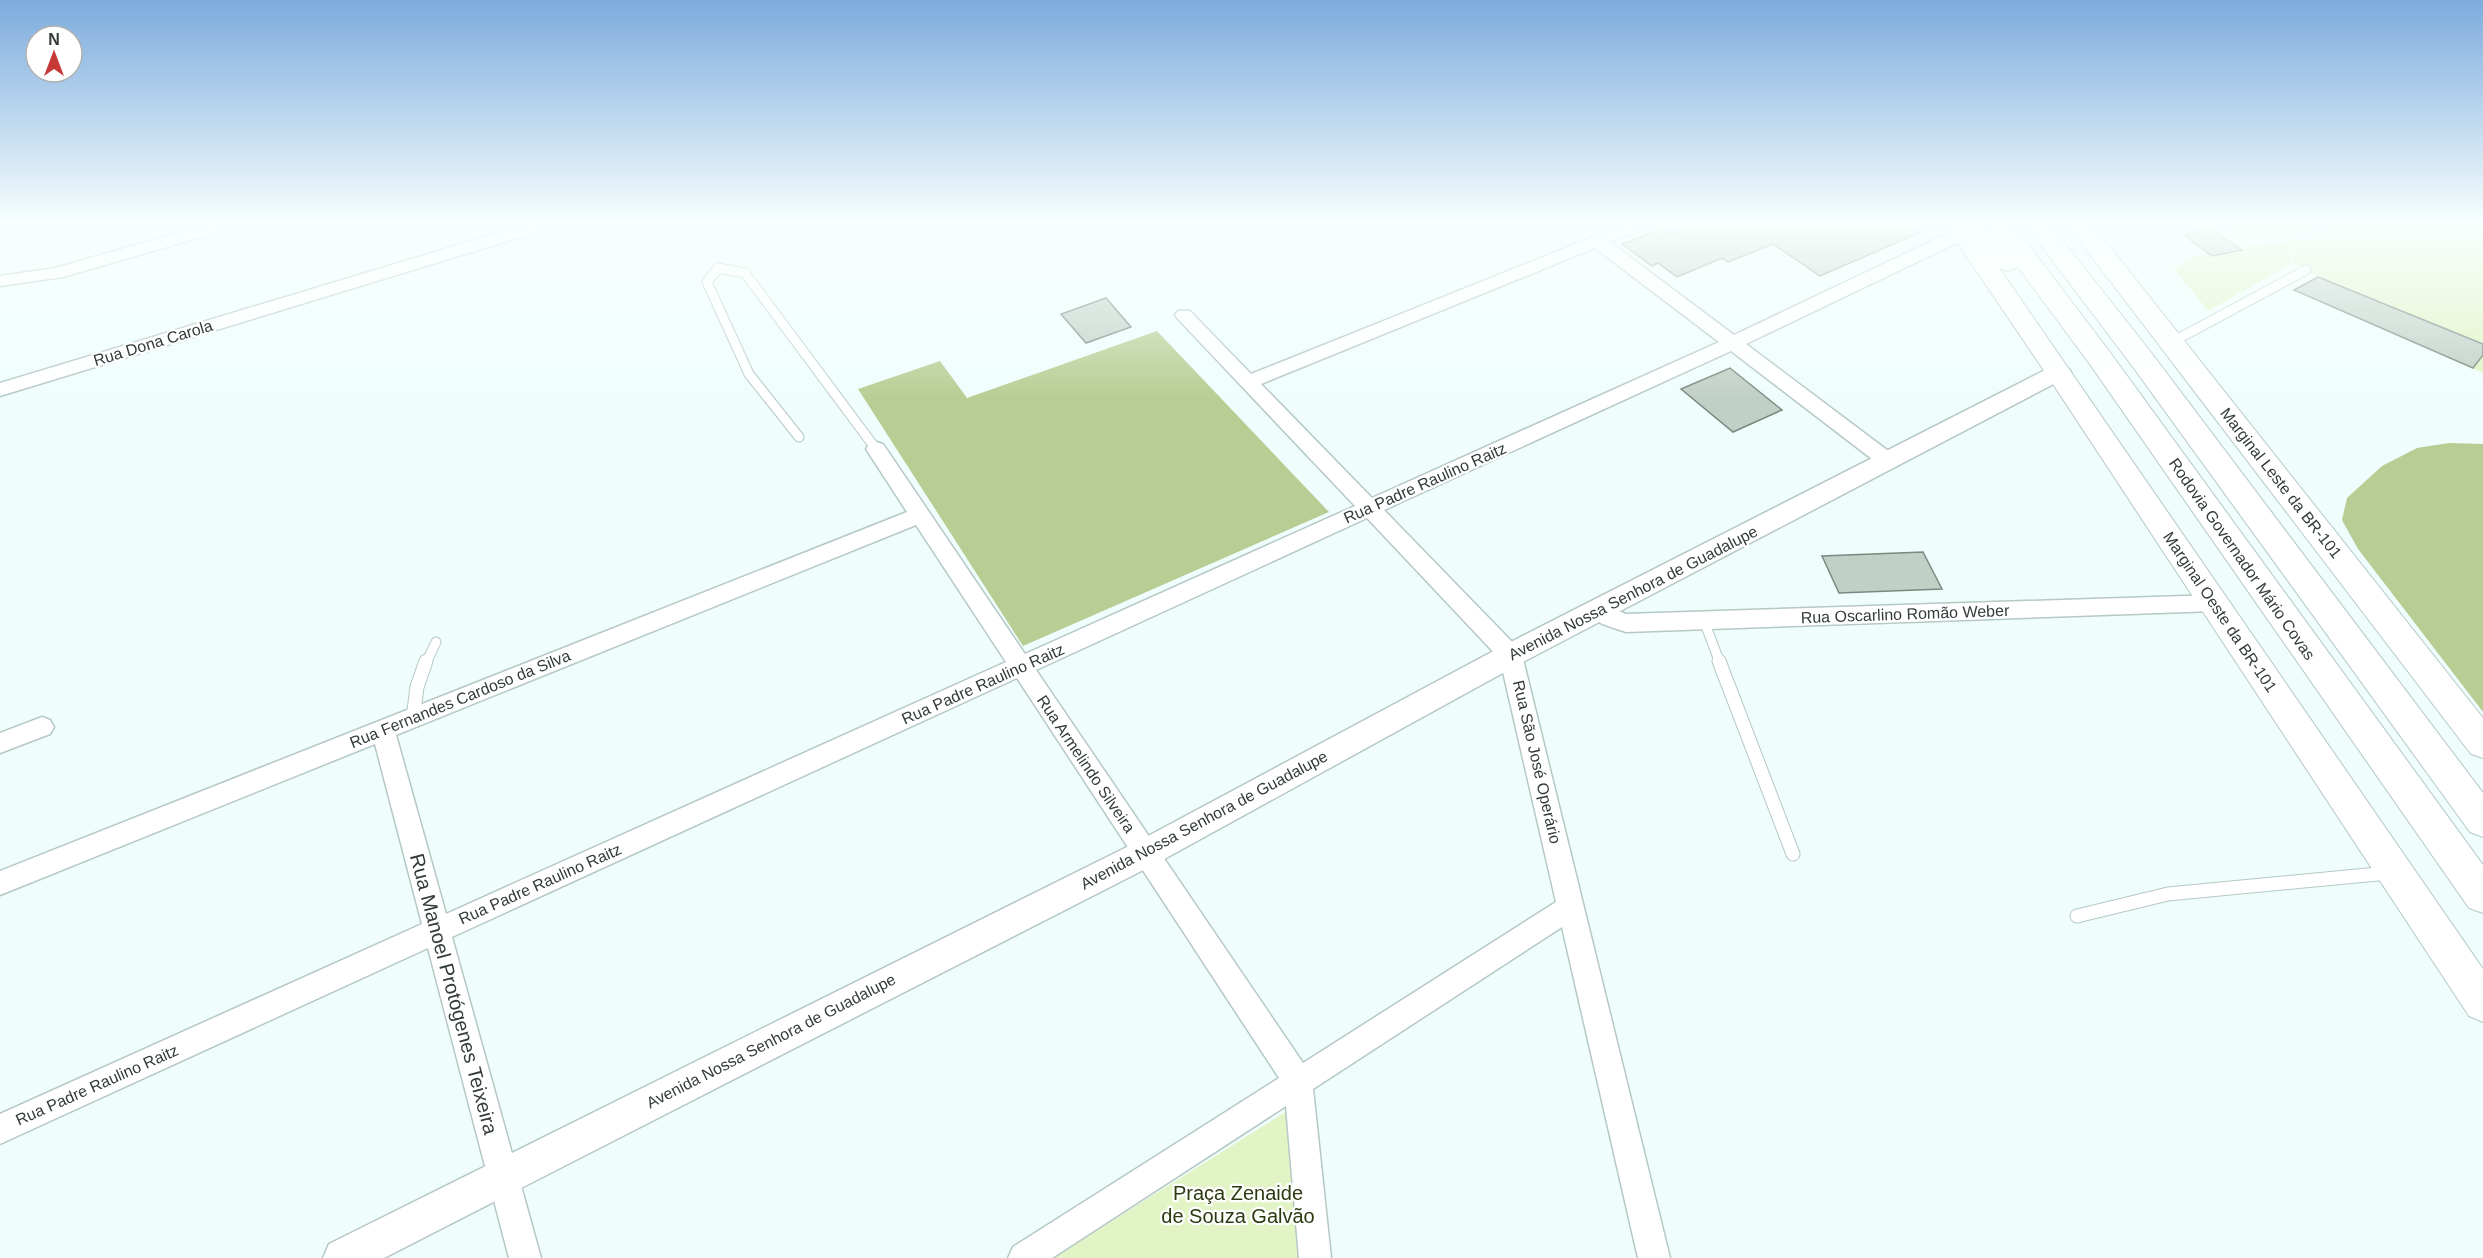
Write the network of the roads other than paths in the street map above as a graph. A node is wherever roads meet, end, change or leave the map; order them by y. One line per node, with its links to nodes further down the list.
1 (355, 282): 19 (street, Rua Dona Carola)
2 (707, 282): 20 (lane)
3 (751, 282): 21 (lane)
4 (1496, 282): 18 (street)
5 (1651, 282): 15 (street)
6 (1853, 282): 15 (street, Rua Padre Raulino Raitz)
7 (2000, 282): 17 (main road, Marginal Oeste da BR-101)
8 (2021, 282): 16 (main road)
9 (2043, 282): 16 (main road, Rodovia Governador Mário Covas)
10 (2082, 282): 31 (main road)
11 (2124, 282): 14 (main road, Marginal Leste da BR-101)
12 (2284, 282): 14 (lane)
13 (1184, 315): 18 (street)
14 (2172, 342): 36 (main road, Marginal Leste da BR-101)
15 (1732, 343): 22 (street); 23 (street, Rua Padre Raulino Raitz)
16 (2099, 357): 43 (main road, Rodovia Governador Mário Covas)
17 (2059, 372): 22 (street, Avenida Nossa Senhora de Guadalupe); 25 (main road, Marginal Oeste da BR-101)
18 (1248, 382): 23 (street)
19 (0, 390)
20 (798, 437)
21 (876, 449): 24 (street, Rua Armelindo Silveira)
22 (1888, 461): 26 (street, Avenida Nossa Senhora de Guadalupe)
23 (1370, 508): 29 (street); 30 (street, Rua Padre Raulino Raitz)
24 (921, 515): 30 (street, Rua Armelindo Silveira); 32 (street, Rua Fernandes Cardoso da Silva)
25 (2215, 603): 27 (street, Rua Oscarlino Romão Weber); 41 (main road, Marginal Oeste da BR-101)
26 (1598, 611): 27 (street, Rua Oscarlino Romão Weber); 29 (street, Avenida Nossa Senhora de Guadalupe)
27 (1704, 621): 40 (lane)
28 (436, 642): 32 (lane)
29 (1511, 655): 39 (street, Avenida Nossa Senhora de Guadalupe); 44 (street, Rua São José Operário)
30 (1021, 666): 39 (street, Rua Armelindo Silveira); 46 (street, Rua Padre Raulino Raitz)
31 (2386, 691): 37 (main road); 38 (main road)
32 (413, 718): 34 (street, Rua Fernandes Cardoso da Silva)
33 (42, 727): 35 (street)
34 (383, 730): 42 (street, Rua Fernandes Cardoso da Silva); 46 (street, Rua Manoel Protógenes Teixeira)
35 (0, 743)
36 (2483, 744)
37 (2483, 794)
38 (2483, 821)
39 (1146, 853): 48 (street, Rua Armelindo Silveira); 50 (street, Avenida Nossa Senhora de Guadalupe)
40 (1793, 854)
41 (2395, 872): 45 (lane); 47 (main road, Marginal Oeste da BR-101)
42 (0, 883)
43 (2483, 896)
44 (1571, 907): 48 (street); 55 (street, Rua São José Operário)
45 (2077, 916)
46 (437, 931): 49 (street, Rua Padre Raulino Raitz); 50 (street, Rua Manoel Protógenes Teixeira)
47 (2483, 1003)
48 (1298, 1081): 53 (street); 54 (street, Rua Armelindo Silveira)
49 (0, 1129)
50 (503, 1176): 51 (street, Avenida Nossa Senhora de Guadalupe); 52 (street, Rua Manoel Protógenes Teixeira)
51 (344, 1258)
52 (525, 1258)
53 (1024, 1258)
54 (1315, 1258)
55 (1654, 1258)

